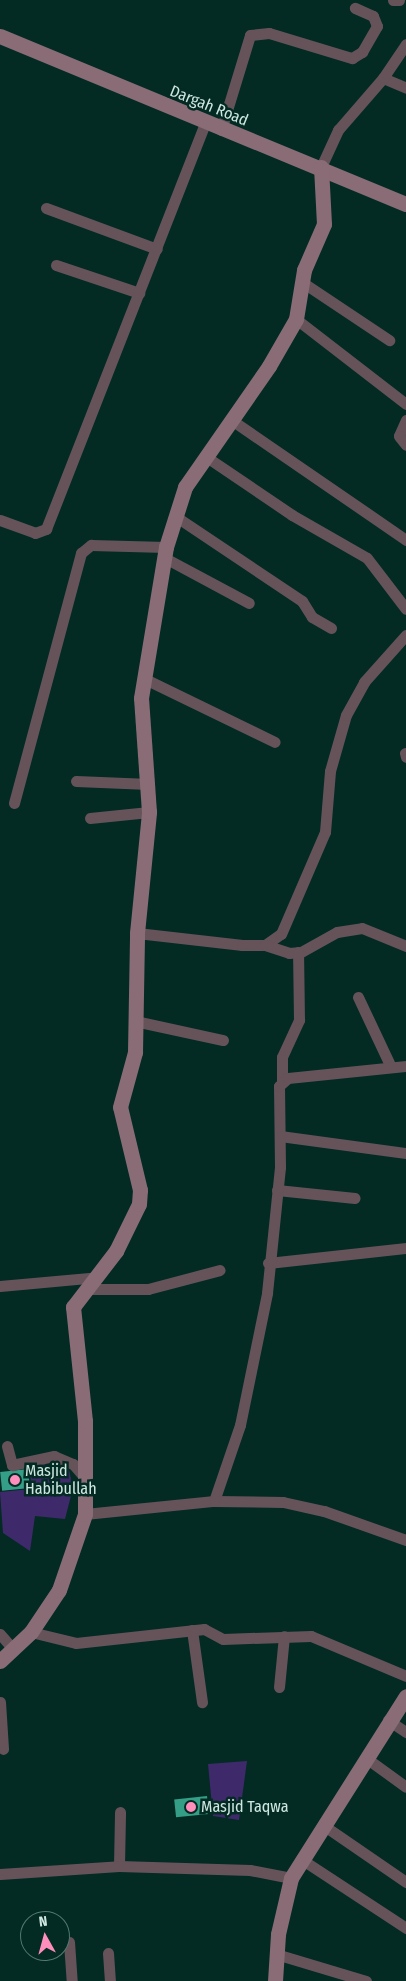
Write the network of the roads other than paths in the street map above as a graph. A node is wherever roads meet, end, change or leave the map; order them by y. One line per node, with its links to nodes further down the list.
1 (393, 0): 2 (street)
2 (399, 0)
3 (355, 8): 9 (street)
4 (0, 36): 8 (street, Dargah Road)
5 (406, 44): 6 (street)
6 (384, 78): 7 (street); 10 (street)
7 (406, 88)
8 (205, 124): 9 (street, Dargah Road); 13 (street)
9 (221, 130): 10 (street, Dargah Road)
10 (321, 167): 11 (street, Dargah Road); 15 (street)
11 (406, 204)
12 (46, 208): 13 (street)
13 (157, 249): 16 (street)
14 (56, 264): 16 (street)
15 (302, 282): 17 (street); 18 (street)
16 (140, 293): 25 (street)
17 (296, 319): 19 (street); 21 (street)
18 (389, 340)
19 (406, 404)
20 (406, 420): 22 (street)
21 (233, 421): 23 (street); 26 (street)
22 (406, 445)
23 (205, 456): 24 (street); 29 (street)
24 (175, 516): 27 (street); 30 (street)
25 (0, 520)
26 (406, 540)
27 (165, 552): 28 (street); 32 (street); 36 (street)
28 (249, 604)
29 (406, 609)
30 (332, 628)
31 (406, 635): 40 (street)
32 (144, 678): 33 (street); 35 (street)
33 (275, 742)
34 (76, 781): 35 (street)
35 (149, 784): 37 (street)
36 (14, 803)
37 (149, 812): 38 (street); 39 (street)
38 (90, 818)
39 (137, 933): 40 (street); 44 (street)
40 (265, 945): 42 (street)
41 (406, 946): 42 (street)
42 (298, 952): 48 (street)
43 (358, 997): 47 (street)
44 (136, 1021): 45 (street); 56 (street)
45 (223, 1040)
46 (406, 1066): 47 (street)
47 (391, 1067): 48 (street)
48 (282, 1082): 49 (street)
49 (280, 1136): 50 (street); 51 (street)
50 (406, 1153)
51 (277, 1190): 52 (street); 54 (street)
52 (355, 1198)
53 (406, 1248): 54 (street)
54 (268, 1263): 61 (street)
55 (220, 1270): 58 (street)
56 (98, 1277): 57 (street); 58 (street)
57 (0, 1286)
58 (88, 1289): 60 (street)
59 (7, 1446): 60 (street)
60 (86, 1479): 62 (street)
61 (214, 1501): 62 (street); 63 (street)
62 (85, 1514): 65 (street)
63 (406, 1540)
64 (192, 1630): 65 (street); 67 (street); 74 (street)
65 (31, 1632): 68 (street)
66 (0, 1634): 68 (street)
67 (284, 1636): 70 (street); 71 (street)
68 (14, 1650): 69 (street)
69 (0, 1661)
70 (406, 1676)
71 (279, 1687)
72 (406, 1696): 75 (street)
73 (0, 1702): 77 (street)
74 (202, 1702)
75 (388, 1720): 76 (street); 78 (street)
76 (406, 1732)
77 (3, 1749)
78 (366, 1758): 79 (street); 81 (street)
79 (406, 1787)
80 (120, 1812): 83 (street)
81 (323, 1825): 82 (street); 86 (street)
82 (301, 1859): 85 (street); 87 (street)
83 (119, 1866): 84 (street); 85 (street)
84 (0, 1874)
85 (291, 1878): 89 (street)
86 (406, 1882)
87 (406, 1928)
88 (108, 1953): 92 (street)
89 (276, 1954): 93 (street); 94 (street)
90 (70, 1955): 91 (street)
91 (72, 1981)
92 (110, 1981)
93 (275, 1981)
94 (366, 1981)

